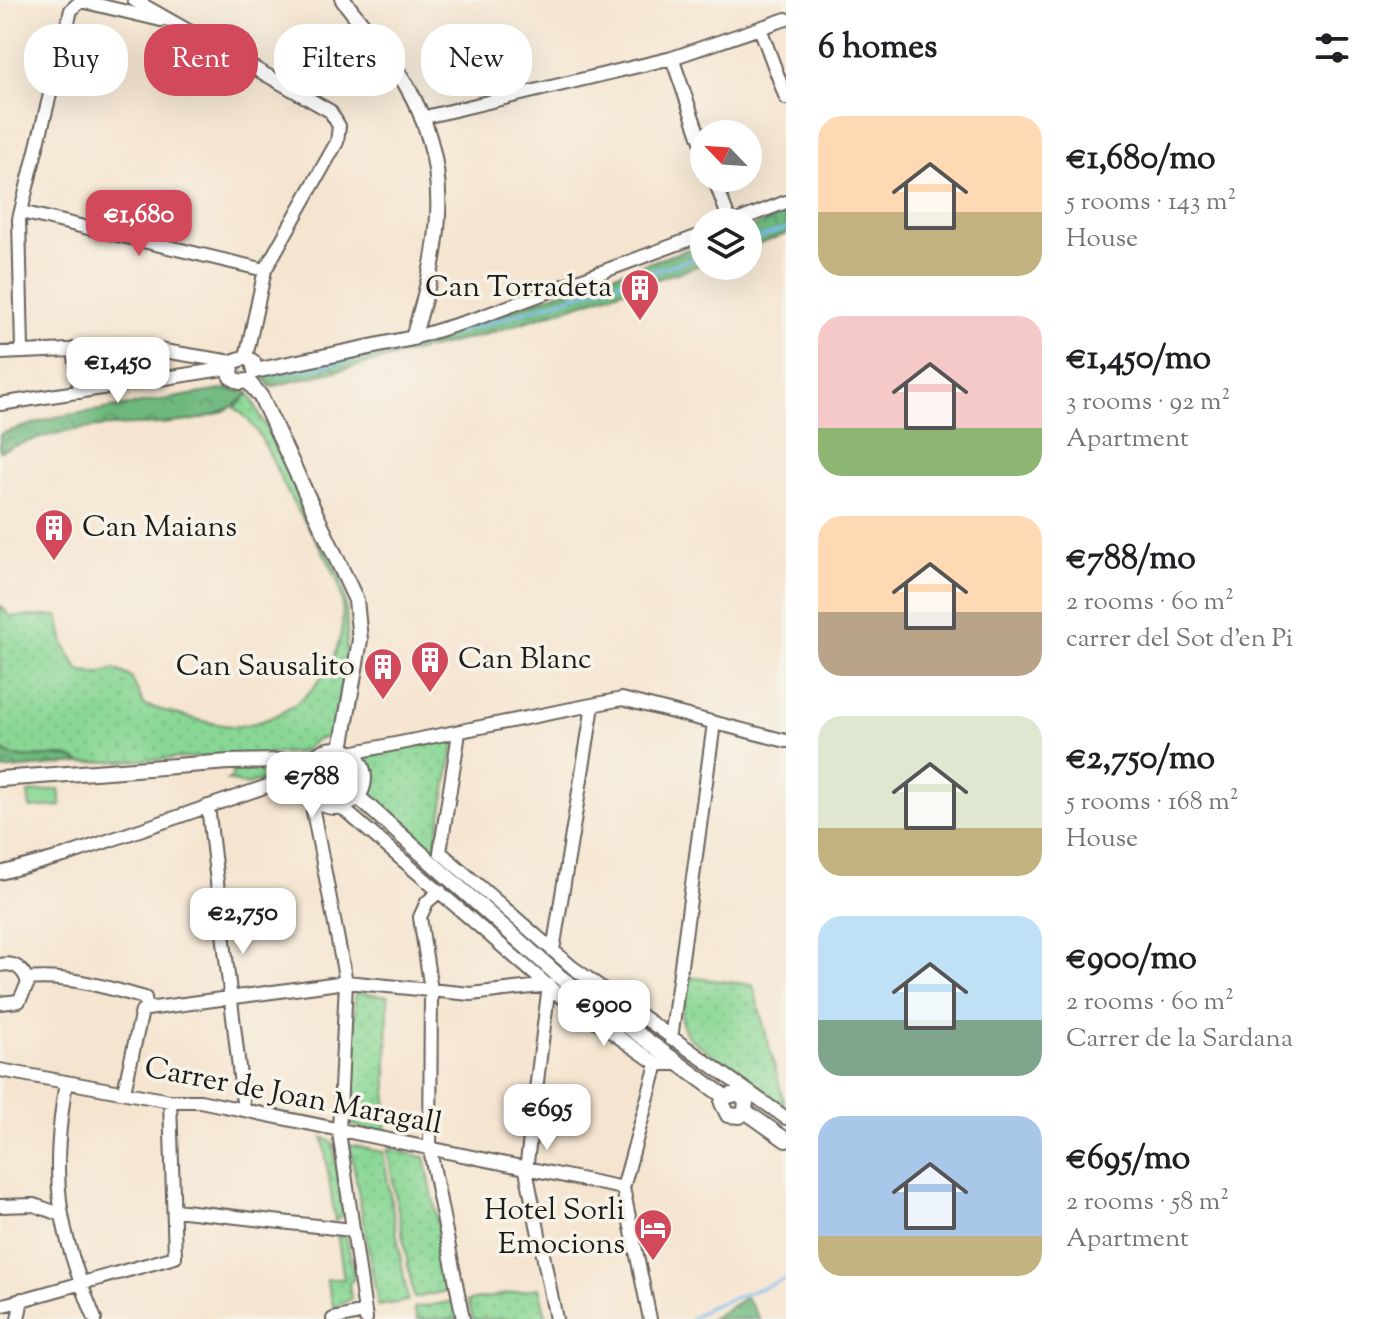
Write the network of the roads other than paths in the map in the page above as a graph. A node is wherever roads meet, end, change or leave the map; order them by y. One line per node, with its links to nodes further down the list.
1 (134, 0): 4 (street)
2 (343, 0): 8 (street)
3 (786, 19): 5 (street)
4 (172, 23): 12 (street); 14 (street)
5 (760, 28): 6 (street); 7 (street)
6 (672, 58): 8 (street); 9 (street)
7 (786, 98)
8 (421, 118): 15 (street)
9 (694, 120)
10 (786, 202): 11 (street)
11 (762, 211)
12 (21, 212): 14 (street); 17 (street)
13 (690, 239): 15 (street)
14 (265, 270): 19 (street)
15 (413, 338): 20 (street)
16 (74, 349): 17 (street); 19 (street); 21 (street)
17 (22, 350): 18 (street)
18 (0, 353)
19 (235, 362): 20 (street); 20 (street); 21 (street)
20 (252, 376): 27 (street)
21 (80, 392): 22 (street)
22 (0, 404)
23 (593, 706): 24 (street); 25 (street); 36 (street)
24 (714, 723): 26 (street); 45 (street)
25 (459, 733): 27 (street); 36 (street)
26 (786, 741)
27 (346, 751): 28 (street); 30 (street)
28 (307, 775): 29 (street); 31 (street); 32 (street)
29 (0, 779)
30 (357, 796): 33 (street); 47 (street)
31 (317, 801): 33 (street); 39 (street)
32 (208, 806): 34 (street); 42 (street)
33 (340, 806): 35 (street)
34 (0, 873)
35 (440, 891): 40 (street); 41 (street)
36 (553, 950): 45 (street)
37 (0, 965): 38 (street)
38 (27, 979): 43 (street); 44 (street)
39 (346, 982): 41 (street); 42 (street); 56 (street)
40 (549, 985): 41 (street); 46 (street); 59 (street)
41 (431, 990): 58 (street)
42 (230, 999): 44 (street); 54 (street)
43 (0, 1003)
44 (147, 1009): 50 (street)
45 (671, 1039): 51 (street)
46 (657, 1064): 47 (street); 60 (street)
47 (677, 1064): 51 (street)
48 (0, 1070): 49 (street, Carrer de Joan Maragall)
49 (66, 1082): 50 (street, Carrer de Joan Maragall); 63 (street)
50 (124, 1091): 52 (street, Carrer de Joan Maragall)
51 (736, 1096): 53 (street); 53 (street); 57 (street)
52 (170, 1101): 54 (street, Carrer de Joan Maragall); 62 (street)
53 (765, 1103): 55 (street)
54 (244, 1110): 56 (street, Carrer de Joan Maragall)
55 (786, 1118)
56 (339, 1132): 58 (street, Carrer de Joan Maragall); 64 (street)
57 (786, 1140)
58 (430, 1150): 59 (street, Carrer de Joan Maragall); 72 (street)
59 (526, 1170): 60 (street, Carrer de Joan Maragall); 73 (street)
60 (623, 1188): 74 (street)
61 (0, 1206): 63 (street)
62 (175, 1210): 64 (street); 65 (street)
63 (60, 1214): 65 (street)
64 (352, 1230): 68 (street)
65 (81, 1285): 66 (street); 70 (street)
66 (22, 1299): 67 (street); 69 (street)
67 (0, 1306)
68 (365, 1316): 71 (street)
69 (18, 1319)
70 (95, 1319)
71 (333, 1319)
72 (463, 1319)
73 (556, 1319)
74 (650, 1319)

